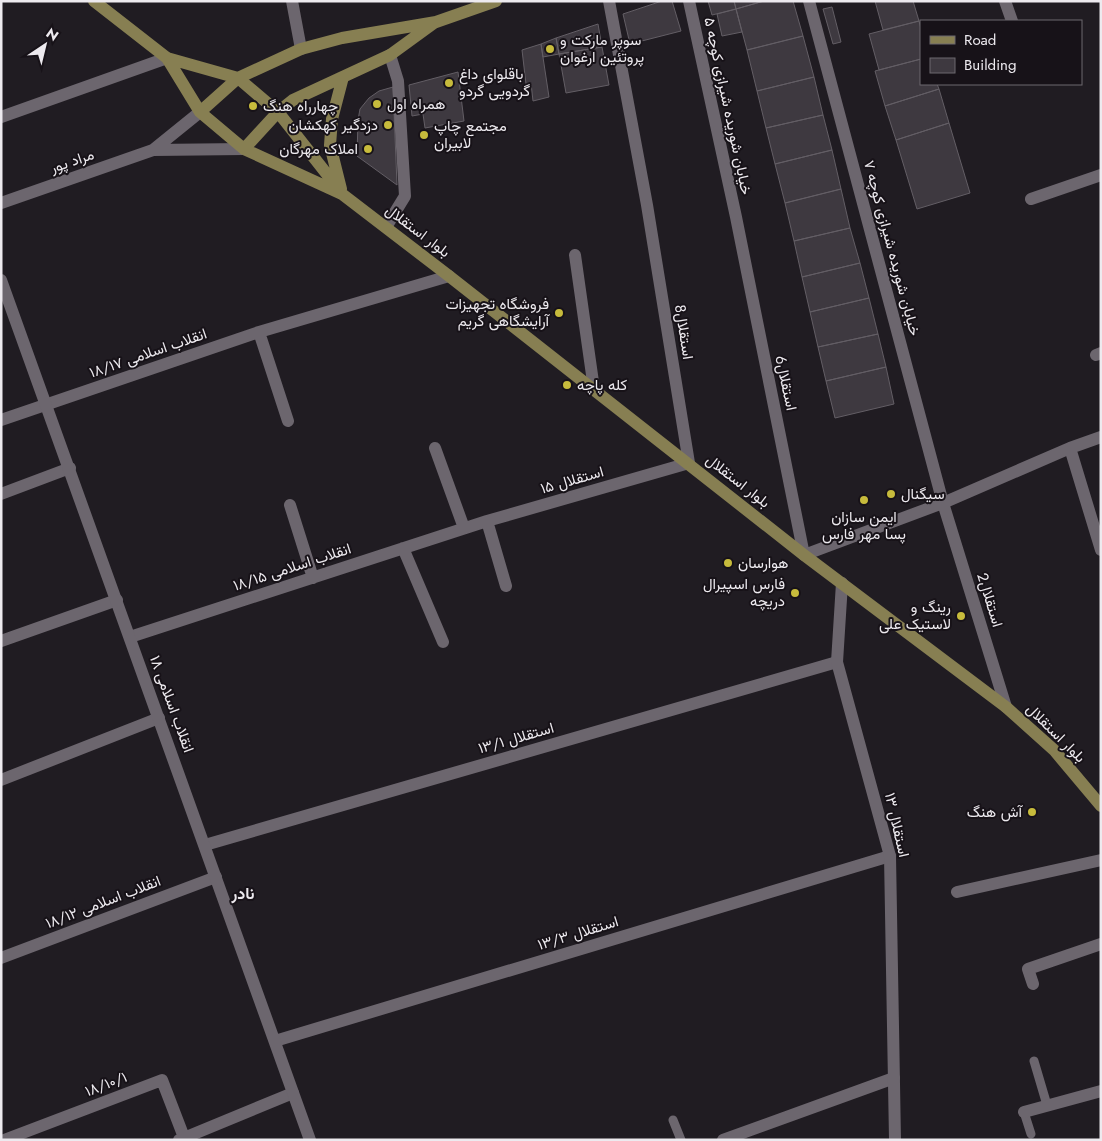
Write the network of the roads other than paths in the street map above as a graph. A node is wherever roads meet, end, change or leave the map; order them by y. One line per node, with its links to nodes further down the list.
1 (94, 1): 13 (main road, بلوار استقلال)
2 (292, 1): 11 (street)
3 (496, 1): 8 (main road)
4 (609, 1): 38 (street, استقلال8)
5 (689, 1): 25 (street, خیابان شوریده شیرازی کوچه ۵)
6 (810, 1): 41 (street, خیابان شوریده شیرازی کوچه ۷)
7 (1005, 1): 9 (street)
8 (472, 6): 10 (main road)
9 (1012, 20)
10 (436, 22): 11 (main road); 12 (main road)
11 (301, 49): 15 (main road)
12 (390, 55): 14 (main road); 26 (street)
13 (167, 58): 15 (main road, بلوار استقلال); 16 (main road, بلوار استقلال); 18 (street)
14 (343, 77): 17 (main road); 22 (main road)
15 (238, 78): 16 (main road); 17 (main road, بلوار استقلال)
16 (200, 112): 19 (main road, بلوار استقلال); 20 (street, مراد پور)
17 (278, 112): 19 (main road); 22 (main road, بلوار استقلال)
18 (1, 117)
19 (244, 149): 20 (street, مراد پور); 22 (main road, بلوار استقلال)
20 (154, 150): 24 (street, مراد پور)
21 (1101, 175): 23 (street)
22 (342, 194): 26 (main road, بلوار استقلال)
23 (1031, 199)
24 (1, 203)
25 (736, 217): 47 (street, استقلال6)
26 (386, 227): 28 (main road, بلوار استقلال)
27 (575, 256): 31 (street)
28 (449, 276): 30 (street, ۱۸/۱۷ انقلاب اسلامی); 31 (main road, بلوار استقلال)
29 (1, 280): 32 (street, ۱۸ انقلاب اسلامی)
30 (259, 332): 32 (street, ۱۸/۱۷ انقلاب اسلامی); 34 (street)
31 (594, 389): 38 (main road, بلوار استقلال)
32 (47, 404): 33 (street, ۱۸/۱۷ انقلاب اسلامی); 39 (street, ۱۸ انقلاب اسلامی)
33 (1, 420)
34 (288, 421)
35 (1101, 437): 37 (street)
36 (435, 448): 44 (street)
37 (1070, 448): 41 (street); 46 (street)
38 (689, 463): 43 (street, ۱۵ استقلال); 47 (main road, بلوار استقلال)
39 (70, 468): 40 (street); 51 (street, ۱۸ انقلاب اسلامی)
40 (1, 494)
41 (943, 503): 47 (street); 56 (street, 2استقلال)
42 (290, 505): 48 (street)
43 (487, 521): 44 (street, ۱۵ استقلال); 50 (street)
44 (464, 528): 45 (street, ۱۸/۱۵ انقلاب اسلامی)
45 (403, 548): 48 (street, ۱۸/۱۵ انقلاب اسلامی); 54 (street)
46 (1101, 550)
47 (804, 555): 49 (main road, بلوار استقلال)
48 (313, 578): 52 (street, ۱۸/۱۵ انقلاب اسلامی)
49 (842, 583): 55 (street, ۱۳ استقلال); 56 (main road, بلوار استقلال)
50 (506, 586)
51 (117, 600): 52 (street, ۱۸ انقلاب اسلامی); 53 (street)
52 (130, 637): 57 (street, ۱۸ انقلاب اسلامی)
53 (1, 641)
54 (443, 642)
55 (837, 662): 60 (street, ۱۳/۱ استقلال); 61 (street, ۱۳ استقلال)
56 (1006, 707): 59 (main road, بلوار استقلال)
57 (159, 718): 58 (street); 60 (street, ۱۸ انقلاب اسلامی)
58 (1, 780)
59 (1101, 806)
60 (205, 845): 63 (street, ۱۸ انقلاب اسلامی)
61 (890, 856): 68 (street, ۱۳/۳ استقلال); 70 (street, ۱۳ استقلال)
62 (1101, 860): 64 (street)
63 (216, 877): 66 (street, ۱۸/۱۲ انقلاب اسلامی); 68 (street, ۱۸ انقلاب اسلامی)
64 (957, 892)
65 (1101, 944): 67 (street)
66 (1, 958)
67 (1032, 984)
68 (275, 1041): 72 (street, ۱۸ انقلاب اسلامی)
69 (1034, 1060): 73 (lane)
70 (894, 1078): 77 (street); 83 (street, ۱۳ استقلال)
71 (1101, 1091): 73 (street)
72 (293, 1093): 78 (street); 80 (street, ۱۸ انقلاب اسلامی)
73 (1047, 1105): 74 (street)
74 (1024, 1112): 76 (lane)
75 (673, 1120): 81 (lane)
76 (1031, 1134)
77 (742, 1137): 82 (street)
78 (183, 1139): 79 (street, ۱۸/۱۰/۱)
79 (4, 1140)
80 (310, 1140)
81 (681, 1140)
82 (723, 1140)
83 (895, 1140)

